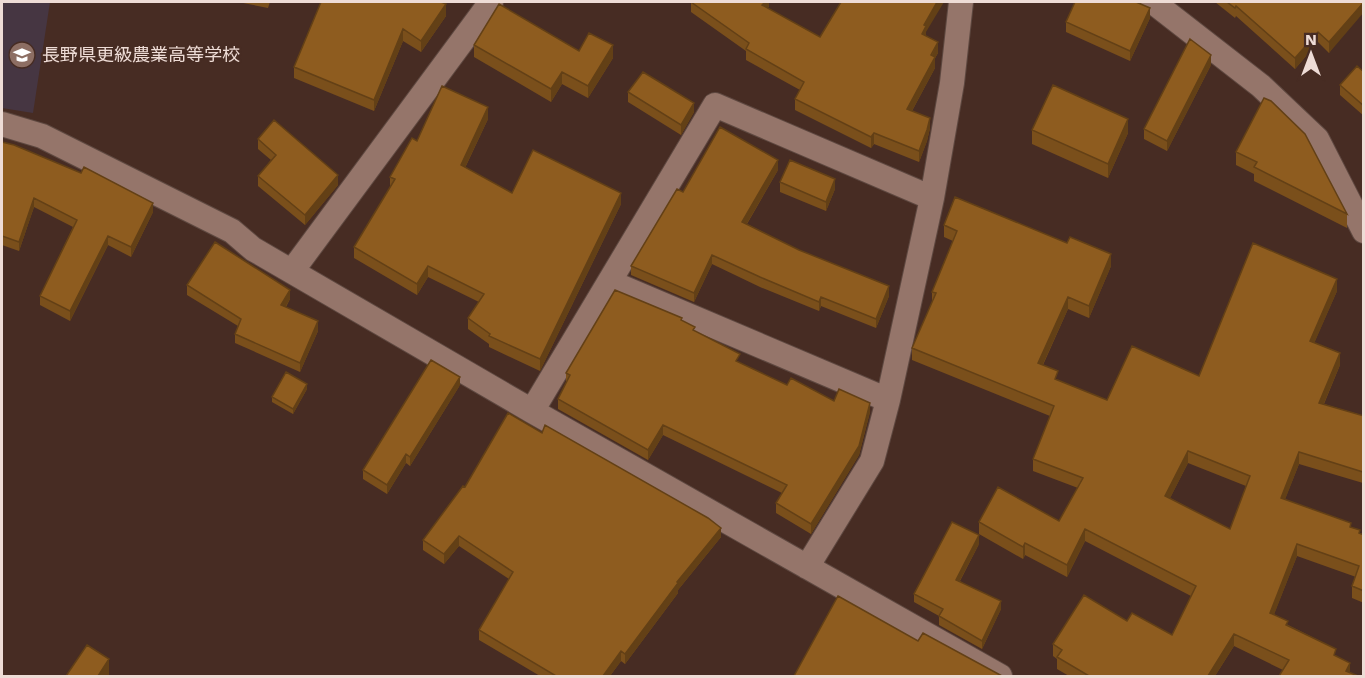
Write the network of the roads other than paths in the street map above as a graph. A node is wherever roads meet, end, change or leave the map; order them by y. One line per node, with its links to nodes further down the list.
1 (491, 2): 7 (street)
2 (961, 2): 5 (street)
3 (1153, 2): 6 (street)
4 (2, 124): 7 (street)
5 (932, 198): 8 (street); 9 (street)
6 (1364, 231)
7 (292, 271): 10 (street)
8 (610, 282): 9 (street); 10 (street)
9 (888, 399): 11 (street)
10 (532, 411): 11 (street)
11 (807, 567): 12 (street)
12 (1000, 676)

